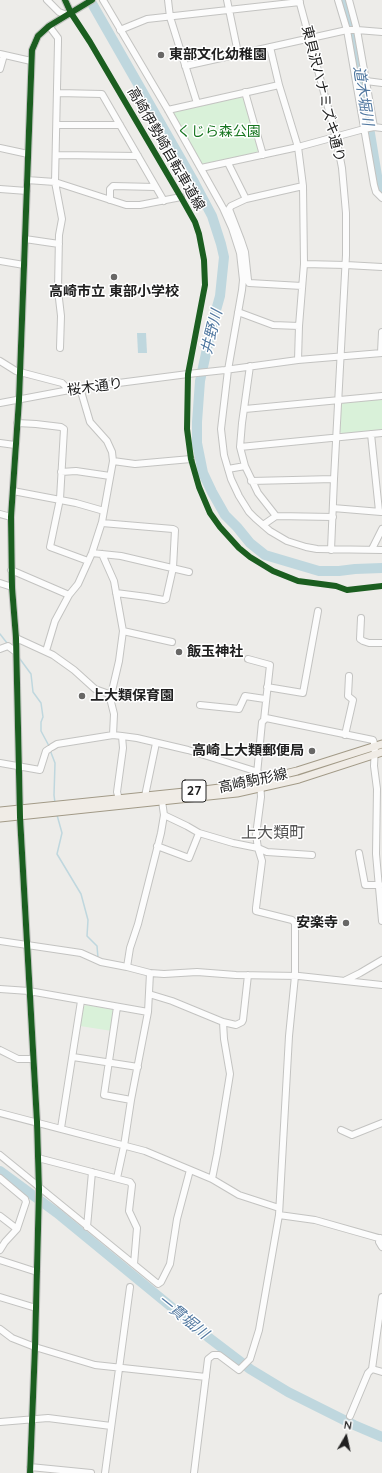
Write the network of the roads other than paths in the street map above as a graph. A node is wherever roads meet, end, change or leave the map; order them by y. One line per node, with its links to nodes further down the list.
1 (47, 0): 11 (street)
2 (55, 0): 11 (street)
3 (65, 0): 13 (street)
4 (92, 0): 13 (street)
5 (102, 0): 16 (street)
6 (168, 0): 14 (street)
7 (227, 0): 12 (street)
8 (338, 0): 17 (street)
9 (349, 0): 18 (street)
10 (299, 1): 12 (street); 20 (street, 東貝沢ハナミズキ通り)
11 (54, 9): 13 (street)
12 (229, 10): 14 (street); 22 (street)
13 (70, 13): 15 (street)
14 (170, 17): 16 (street); 25 (street)
15 (49, 26): 24 (street); 31 (street)
16 (120, 30): 33 (street)
17 (347, 30): 18 (street); 20 (street); 36 (street)
18 (357, 30): 19 (street); 27 (street)
19 (382, 32)
20 (310, 39): 21 (street); 38 (street, 東貝沢ハナミズキ通り)
21 (270, 47): 22 (street); 29 (street)
22 (238, 53): 25 (street)
23 (2, 54): 24 (street); 26 (street)
24 (31, 60): 41 (street)
25 (185, 66): 32 (street)
26 (0, 69)
27 (366, 81): 28 (street); 36 (street)
28 (382, 82)
29 (279, 85): 30 (street); 39 (street)
30 (245, 92): 32 (street); 43 (street)
31 (58, 93): 34 (street); 35 (street)
32 (197, 103): 33 (street)
33 (168, 110): 46 (street)
34 (57, 125): 35 (street); 42 (street)
35 (120, 125): 44 (street)
36 (369, 128): 37 (street); 38 (street); 54 (street)
37 (382, 128)
38 (336, 137): 39 (street); 63 (street, 東貝沢ハナミズキ通り)
39 (298, 147): 43 (street); 49 (street)
40 (0, 148): 41 (street)
41 (28, 154): 47 (street)
42 (56, 155): 44 (street); 48 (street)
43 (263, 155): 45 (street)
44 (138, 156): 50 (street)
45 (228, 163): 46 (street); 55 (street)
46 (201, 168): 66 (street)
47 (27, 180): 48 (street); 52 (street)
48 (55, 182): 56 (street); 59 (street)
49 (303, 186): 55 (street); 61 (street)
50 (155, 187): 56 (street); 57 (street)
51 (0, 189): 52 (street)
52 (27, 191): 58 (street)
53 (181, 197): 57 (street)
54 (382, 198)
55 (246, 199): 65 (street)
56 (110, 200): 57 (street)
57 (164, 201)
58 (25, 239): 59 (street); 62 (street)
59 (60, 244): 69 (street)
60 (0, 261): 62 (street)
61 (304, 264): 63 (street); 65 (street)
62 (24, 265): 76 (street)
63 (346, 265): 64 (street); 71 (street, 東貝沢ハナミズキ通り)
64 (382, 267)
65 (302, 286): 67 (street)
66 (238, 312): 67 (street); 75 (street)
67 (299, 326): 72 (street)
68 (382, 332): 70 (street)
69 (60, 348)
70 (381, 353): 71 (street)
71 (341, 356): 72 (street); 81 (street, 東貝沢ハナミズキ通り)
72 (298, 360): 74 (street)
73 (0, 361): 76 (street)
74 (250, 366): 75 (street); 83 (street)
75 (226, 370): 77 (street, 桜木通り); 96 (street)
76 (20, 372): 78 (street); 80 (street)
77 (80, 388): 78 (street, 桜木通り); 92 (street)
78 (69, 390): 80 (street, 桜木通り)
79 (382, 396): 81 (street)
80 (19, 400): 82 (street, 桜木通り); 84 (street)
81 (339, 400): 83 (street); 87 (street, 東貝沢ハナミズキ通り)
82 (0, 403)
83 (244, 409): 90 (street)
84 (17, 423): 89 (street); 97 (street)
85 (382, 433): 86 (street)
86 (371, 434): 87 (street); 94 (street)
87 (337, 438): 90 (street); 99 (street, 東貝沢ハナミズキ通り)
88 (0, 443): 89 (street)
89 (15, 445): 101 (street)
90 (240, 447): 93 (street)
91 (191, 459): 92 (street)
92 (113, 461): 98 (street)
93 (245, 466): 96 (street); 100 (street)
94 (375, 466): 95 (street); 105 (street)
95 (382, 466)
96 (228, 470): 111 (street)
97 (61, 472): 98 (street); 102 (street)
98 (110, 476): 104 (street)
99 (334, 479): 100 (street); 103 (street, 東貝沢ハナミズキ通り)
100 (251, 481): 107 (street)
101 (13, 491): 102 (street); 108 (street)
102 (60, 499): 104 (street); 118 (street)
103 (333, 508): 105 (street); 109 (street, 東貝沢ハナミズキ通り)
104 (104, 511): 110 (street)
105 (380, 512)
106 (0, 514): 108 (street)
107 (276, 516): 109 (street); 111 (street)
108 (11, 517): 120 (street)
109 (332, 517): 114 (street, 東貝沢ハナミズキ通り)
110 (102, 523): 116 (street); 119 (street)
111 (264, 525): 114 (street)
112 (382, 529): 113 (street)
113 (372, 549): 114 (street); 115 (street)
114 (332, 550)
115 (382, 550)
116 (92, 553): 117 (street); 118 (street)
117 (102, 554): 119 (street); 124 (street)
118 (88, 561): 125 (street)
119 (173, 568): 121 (street); 124 (street)
120 (11, 570): 123 (street); 125 (street)
121 (189, 572)
122 (0, 583): 123 (street)
123 (12, 587): 129 (street)
124 (116, 593): 128 (street)
125 (69, 595): 133 (street)
126 (318, 611): 137 (street)
127 (360, 618): 131 (street)
128 (123, 631): 130 (street); 138 (street)
129 (16, 638): 133 (street); 134 (street)
130 (172, 642)
131 (382, 643)
132 (0, 648): 134 (street)
133 (46, 651): 138 (street)
134 (16, 652): 150 (street)
135 (248, 659): 137 (street)
136 (349, 676): 143 (street)
137 (267, 687): 139 (street)
138 (109, 694): 142 (street)
139 (265, 699): 140 (street); 141 (street)
140 (200, 705)
141 (264, 720): 143 (street); 151 (street)
142 (114, 735): 144 (street); 150 (street)
143 (345, 735): 146 (street)
144 (122, 736): 145 (street); 154 (street)
145 (156, 743): 151 (street); 153 (street)
146 (378, 745): 148 (street); 152 (main road, 高崎駒形線 / 27)
147 (382, 752): 148 (main road, 高崎駒形線 / 27)
148 (374, 754): 152 (main road, 高崎駒形線 / 27); 165 (street)
149 (0, 763): 150 (street)
150 (18, 766): 157 (street)
151 (258, 772): 152 (street)
152 (260, 784): 153 (main road, 高崎駒形線 / 27); 155 (main road, 高崎駒形線 / 27); 162 (street)
153 (145, 796): 154 (main road, 高崎駒形線 / 27)
154 (119, 799): 157 (main road, 高崎駒形線 / 27)
155 (162, 802): 157 (main road, 高崎駒形線 / 27); 158 (street)
156 (0, 811): 157 (main road, 高崎駒形線 / 27)
157 (20, 813): 159 (main road, 高崎駒形線 / 27); 168 (street)
158 (164, 815): 160 (street); 161 (street)
159 (0, 818)
160 (198, 833): 161 (street); 162 (street)
161 (157, 846): 170 (street)
162 (258, 848): 164 (street); 173 (street)
163 (359, 854): 165 (street)
164 (312, 855)
165 (380, 885): 166 (street)
166 (382, 921)
167 (0, 941): 168 (street)
168 (27, 945): 170 (street); 177 (street)
169 (382, 960): 174 (street)
170 (127, 966): 171 (street)
171 (150, 973): 172 (street); 178 (street)
172 (248, 975): 173 (street); 182 (street)
173 (295, 976): 174 (street); 203 (street)
174 (346, 980): 175 (street)
175 (382, 985)
176 (0, 989): 177 (street)
177 (29, 991): 179 (street); 185 (street)
178 (149, 994): 181 (street); 182 (street)
179 (81, 1001): 180 (street); 184 (street)
180 (117, 1007): 181 (street); 186 (street)
181 (148, 1012): 187 (street)
182 (223, 1022): 201 (street)
183 (0, 1050): 185 (street)
184 (73, 1057): 186 (street); 192 (street)
185 (33, 1059): 190 (street)
186 (110, 1063): 187 (street); 188 (street)
187 (138, 1067): 188 (street)
188 (131, 1100): 194 (street)
189 (0, 1113): 190 (street)
190 (37, 1122): 192 (street); 196 (street)
191 (382, 1123): 193 (street)
192 (61, 1128): 194 (street)
193 (341, 1130)
194 (124, 1146): 197 (street); 200 (street)
195 (0, 1156): 202 (street)
196 (38, 1158): 198 (street); 202 (street)
197 (190, 1170): 201 (street); 212 (street)
198 (92, 1172): 200 (street); 206 (street)
199 (0, 1178): 207 (street)
200 (117, 1178): 212 (street)
201 (212, 1179): 203 (street)
202 (39, 1189): 206 (street); 213 (street)
203 (279, 1208): 204 (street)
204 (279, 1215): 208 (street); 223 (street)
205 (0, 1216): 207 (street)
206 (87, 1227): 212 (street)
207 (17, 1229): 210 (street)
208 (381, 1238): 209 (street)
209 (382, 1247)
210 (0, 1250)
211 (0, 1260): 213 (street)
212 (134, 1264)
213 (37, 1272): 217 (street)
214 (130, 1287): 220 (street)
215 (0, 1297): 217 (street)
216 (382, 1297): 221 (street)
217 (36, 1308): 219 (street)
218 (0, 1329): 219 (street)
219 (35, 1346): 220 (street); 225 (street)
220 (118, 1368): 223 (street); 227 (street)
221 (372, 1369): 222 (street); 224 (street)
222 (382, 1372)
223 (206, 1377): 231 (street)
224 (350, 1416)
225 (32, 1420): 226 (street); 227 (street); 228 (street)
226 (0, 1422)
227 (111, 1426): 230 (street)
228 (30, 1470): 229 (street)
229 (91, 1473)
230 (105, 1473)
231 (194, 1473)

